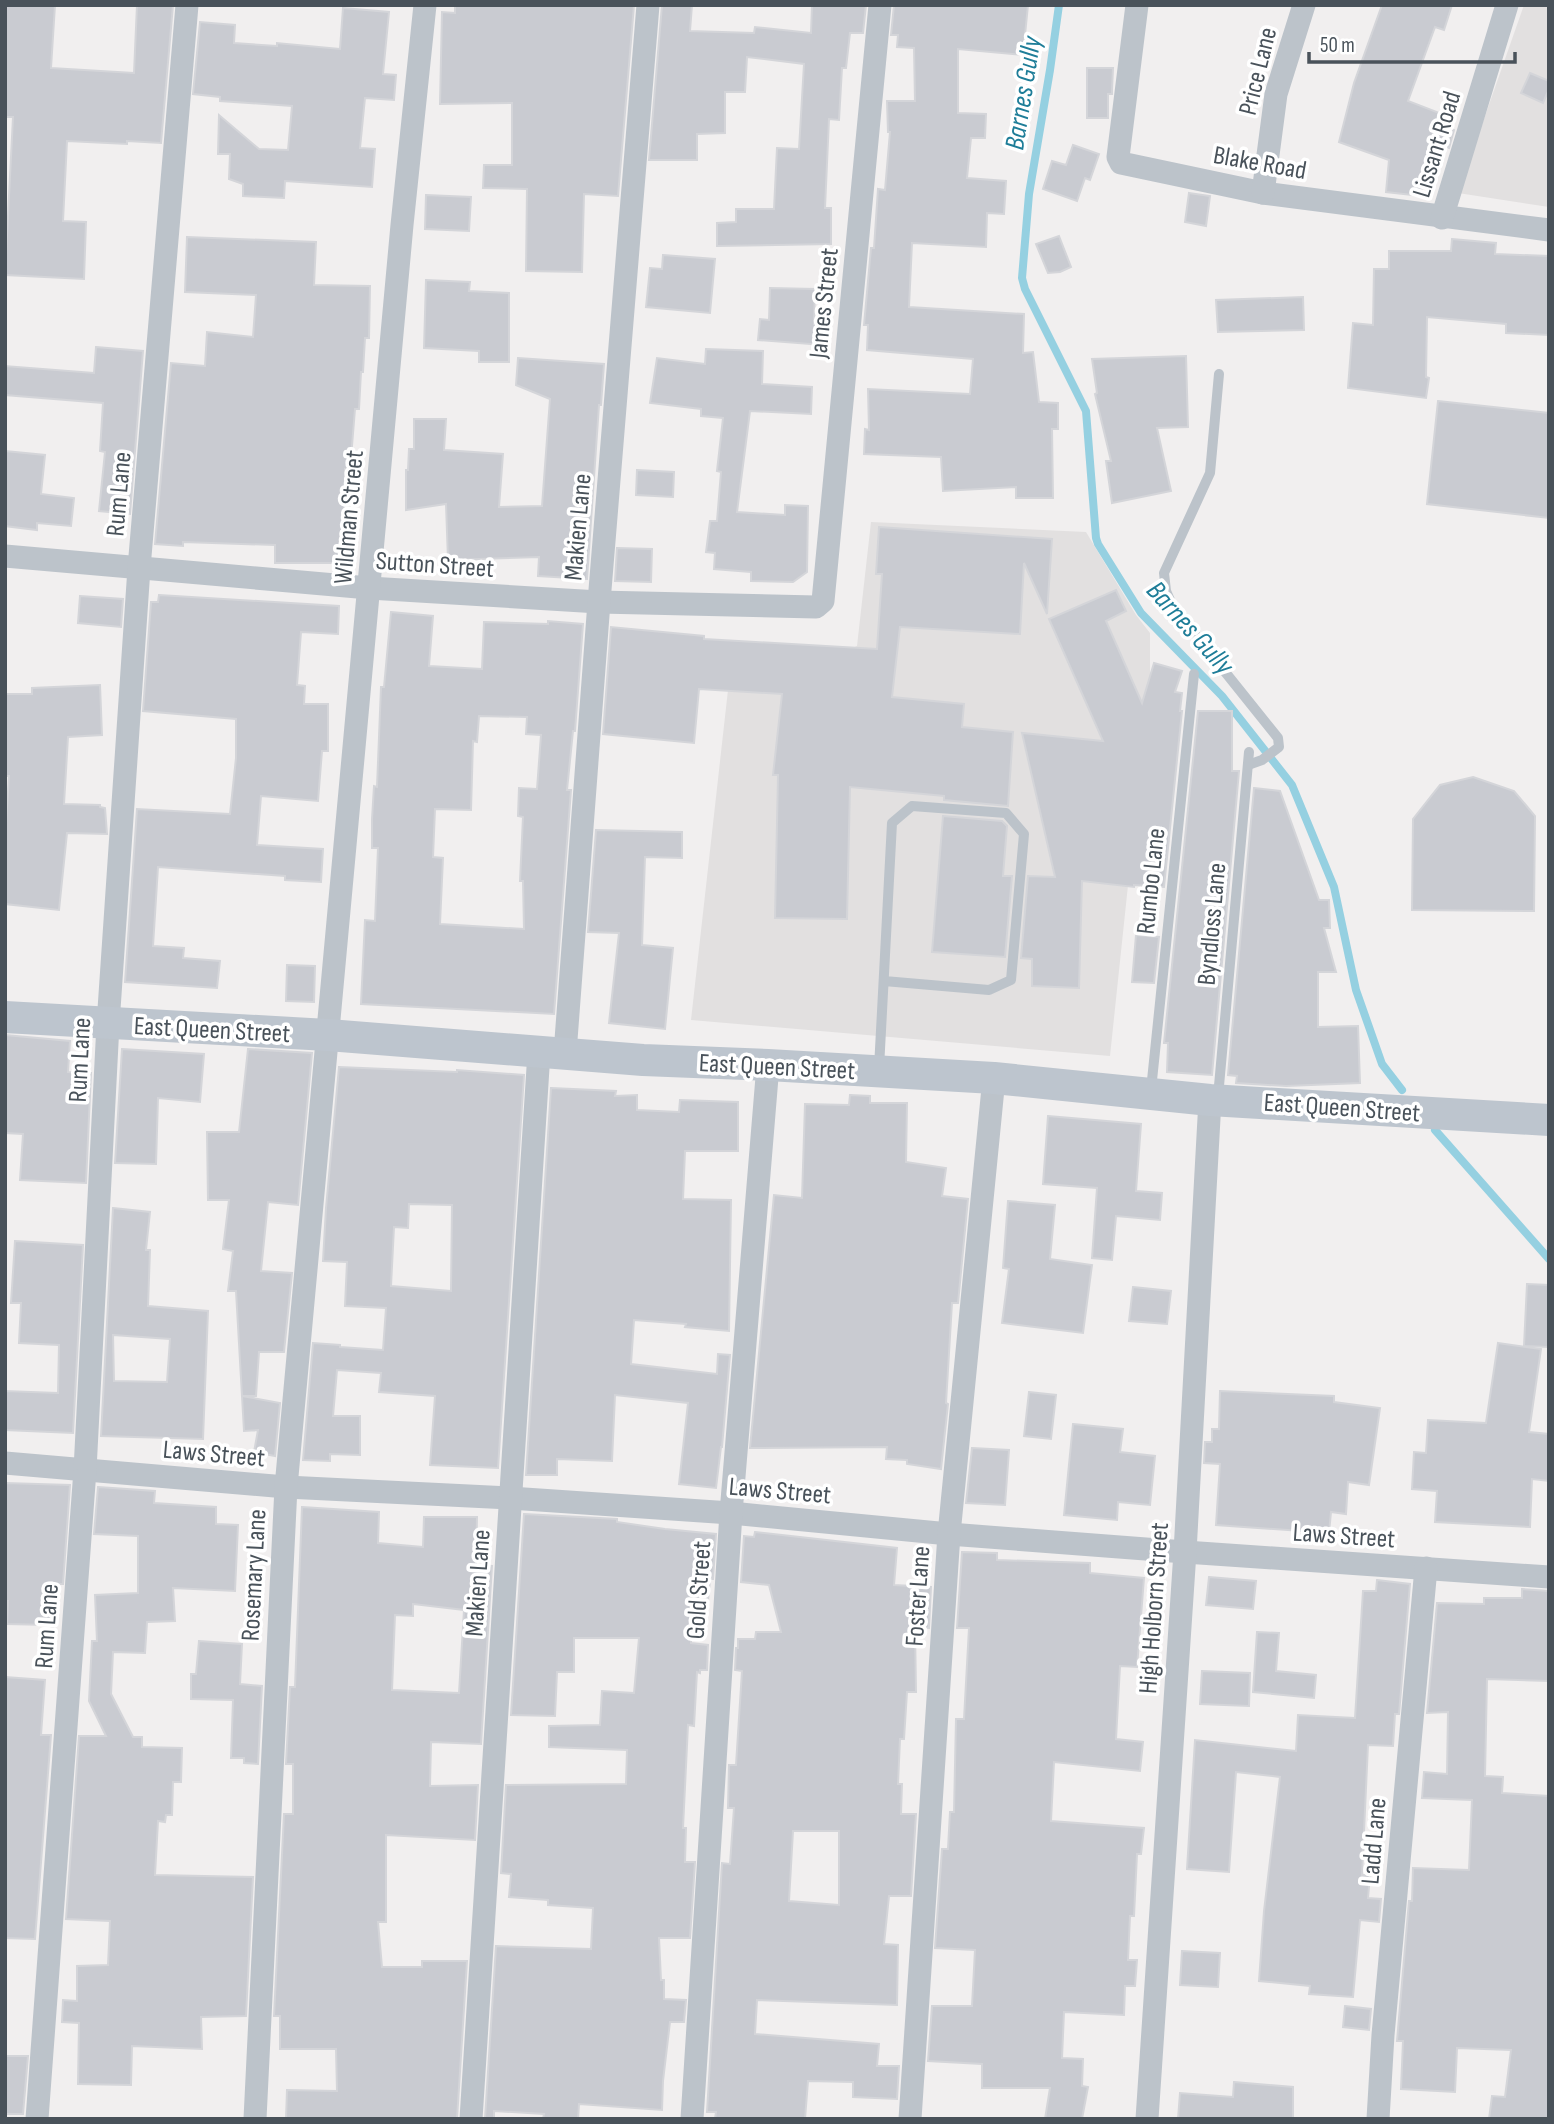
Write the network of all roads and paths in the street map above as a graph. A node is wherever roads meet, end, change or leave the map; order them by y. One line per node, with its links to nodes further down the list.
1 (187, 5): 13 (street, Rum Lane)
2 (425, 5): 14 (street, Wildman Street)
3 (648, 5): 15 (street, Makien Lane)
4 (880, 5): 16 (street, James Street)
5 (1137, 5): 8 (street, Blake Road)
6 (1304, 5): 8 (street, Price Lane)
7 (1507, 5): 9 (street, Lissant Road)
8 (1262, 193): 9 (street, Blake Road)
9 (1443, 218): 10 (street, Blake Road)
10 (1549, 230)
11 (1219, 374): 19 (lane)
12 (5, 556): 13 (street, Sutton Street)
13 (139, 568): 14 (street, Sutton Street); 22 (street, Rum Lane)
14 (369, 588): 15 (street, Sutton Street); 23 (street, Wildman Street)
15 (599, 603): 16 (street, Sutton Street); 24 (street, Makien Lane)
16 (820, 605)
17 (1194, 674): 28 (lane, Rumbo Lane)
18 (1249, 752): 19 (lane, Byndloss Lane)
19 (1248, 765): 29 (lane, Byndloss Lane)
20 (884, 981): 20 (lane); 26 (lane)
21 (5, 1017): 22 (main road, East Queen Street)
22 (108, 1024): 23 (main road, East Queen Street); 32 (street, Rum Lane)
23 (328, 1035): 24 (main road, East Queen Street); 33 (street, Rosemary Lane)
24 (552, 1052): 25 (main road, East Queen Street); 34 (street, Makien Lane)
25 (768, 1065): 26 (main road, East Queen Street); 35 (street, Gold Street)
26 (879, 1071): 27 (main road, East Queen Street)
27 (994, 1078): 28 (main road, East Queen Street); 36 (street, Foster Lane)
28 (1151, 1093): 29 (main road, East Queen Street)
29 (1214, 1100): 30 (main road, East Queen Street); 37 (street, High Holborn Street)
30 (1549, 1120)
31 (5, 1463): 32 (street, Laws Street)
32 (85, 1470): 33 (street, Laws Street); 40 (street, Rum Lane)
33 (286, 1488): 34 (street, Laws Street); 41 (street, Rosemary Lane)
34 (510, 1498): 35 (street, Laws Street); 42 (street, Makien Lane)
35 (731, 1513): 36 (street, Laws Street); 43 (street, Gold Street)
36 (949, 1534): 37 (street, Laws Street); 44 (street, Foster Lane)
37 (1185, 1552): 38 (street, Laws Street); 45 (street, High Holborn Street)
38 (1426, 1568): 39 (street, Laws Street); 46 (street, Ladd Lane)
39 (1549, 1577)
40 (37, 2119)
41 (255, 2119)
42 (471, 2119)
43 (692, 2119)
44 (910, 2119)
45 (1147, 2119)
46 (1378, 2119)

